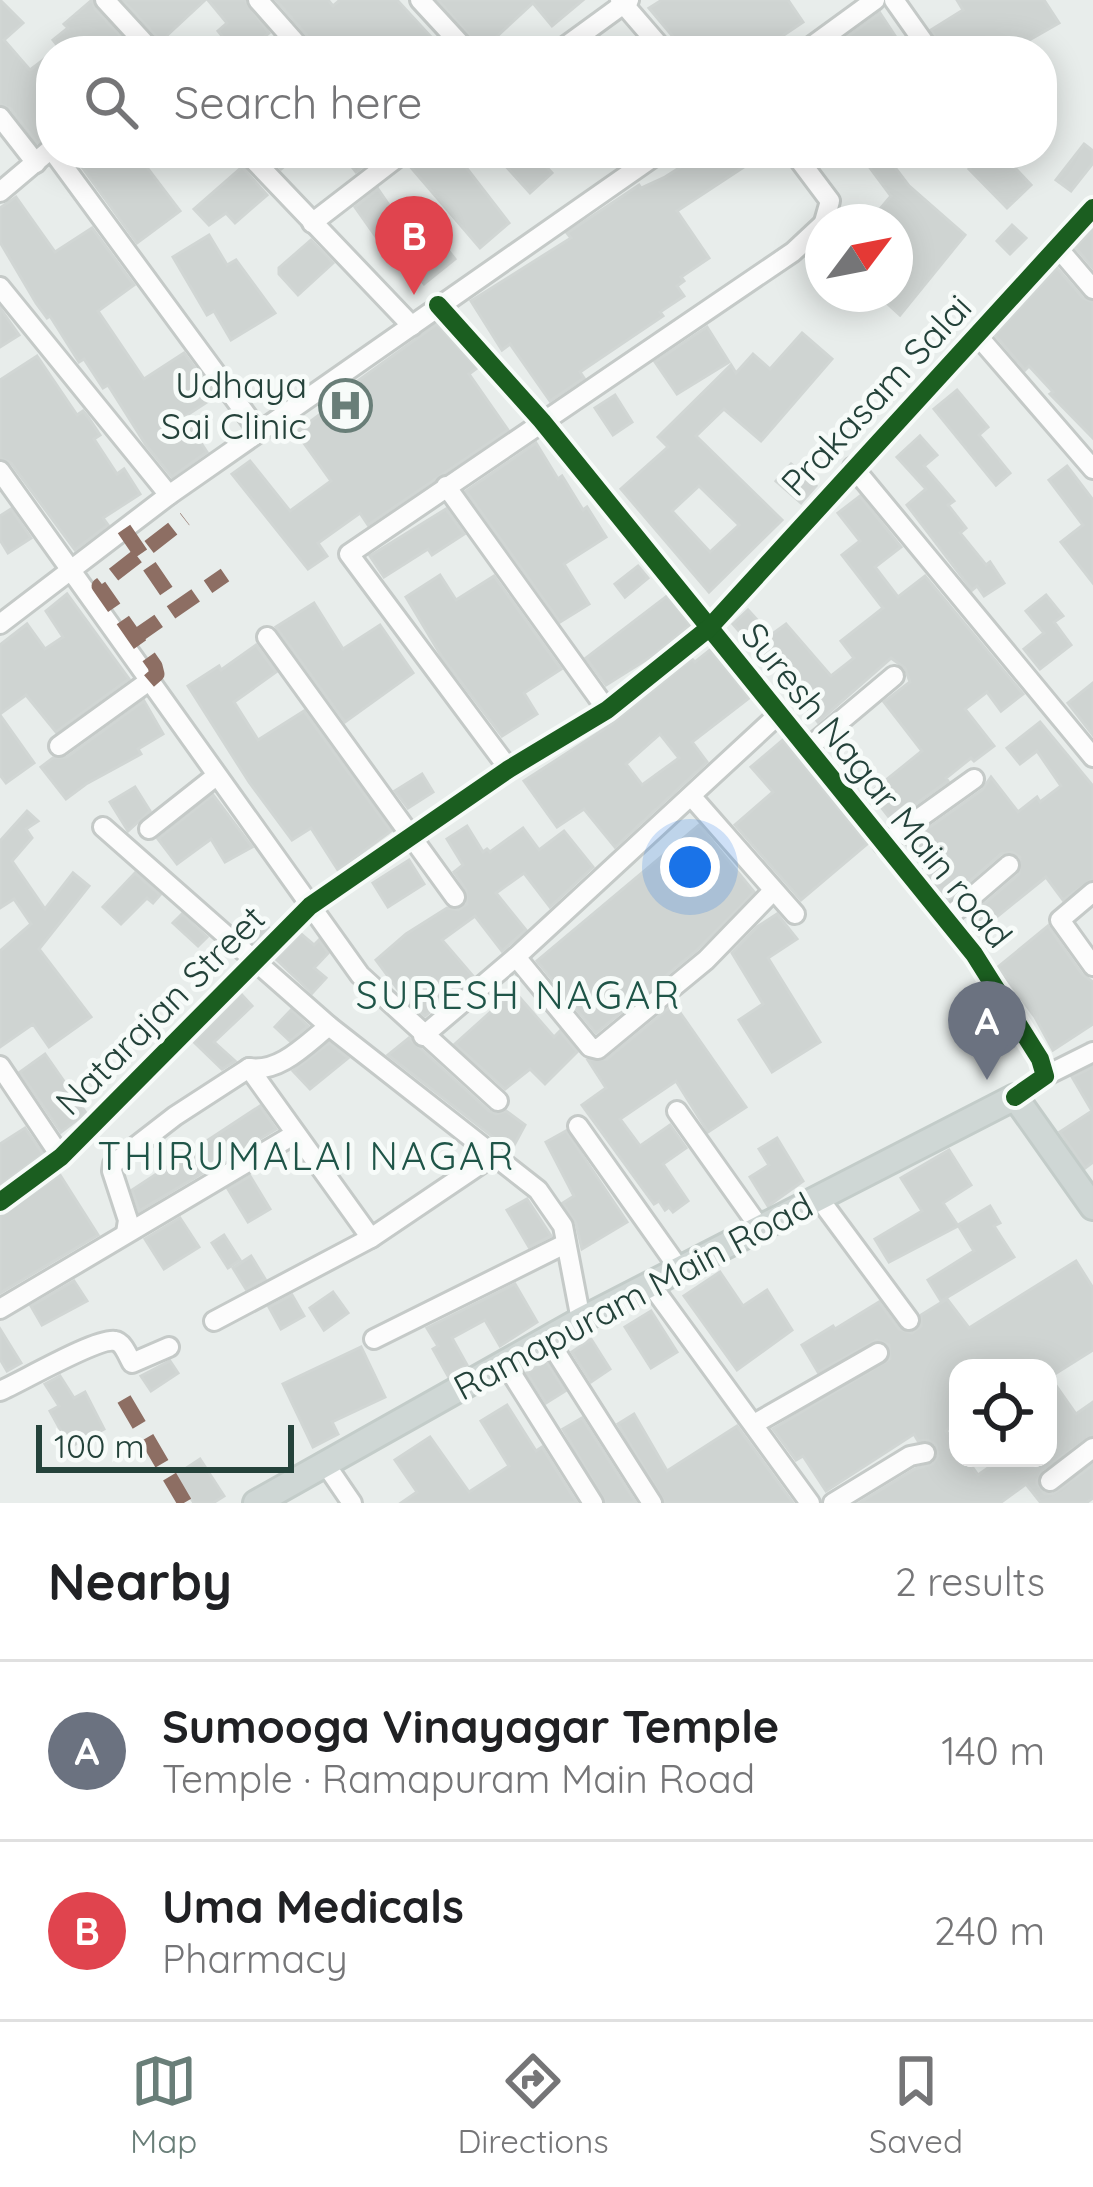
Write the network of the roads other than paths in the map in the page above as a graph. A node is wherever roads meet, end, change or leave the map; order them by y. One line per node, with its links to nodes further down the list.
1 (105, 0): 7 (street)
2 (259, 0): 8 (street)
3 (420, 0): 9 (street)
4 (875, 0): 12 (street)
5 (894, 0): 13 (street)
6 (624, 1): 10 (street); 11 (street)
7 (138, 36)
8 (290, 36)
9 (453, 36)
10 (578, 36)
11 (652, 36)
12 (826, 36)
13 (919, 36)
14 (0, 117): 15 (street)
15 (36, 146)
16 (36, 164): 22 (street)
17 (57, 168): 34 (street)
18 (261, 168): 25 (street)
19 (380, 168): 25 (street)
20 (637, 168): 30 (street)
21 (807, 168): 23 (street)
22 (0, 192)
23 (829, 204)
24 (1093, 208): 27 (street, Prakasam Salai)
25 (312, 223): 31 (street)
26 (805, 241): 33 (street)
27 (1058, 248): 29 (street); 32 (street, Prakasam Salai)
28 (0, 287): 39 (street)
29 (1093, 289)
30 (438, 305): 31 (street); 33 (street, Suresh Nagar Main road)
31 (412, 326): 34 (street)
32 (977, 335): 35 (street, Prakasam Salai); 36 (street)
33 (542, 421): 38 (street); 42 (street, Suresh Nagar Main road)
34 (259, 432): 39 (street)
35 (853, 467): 42 (street, Prakasam Salai); 50 (street)
36 (1093, 469)
37 (0, 471): 40 (street)
38 (446, 486): 46 (street); 51 (street)
39 (170, 495): 40 (street)
40 (71, 569): 41 (street); 45 (street)
41 (0, 624)
42 (709, 628): 46 (street, Prakasam Salai); 47 (street, Suresh Nagar Main road)
43 (267, 637): 57 (street)
44 (894, 676): 49 (street)
45 (149, 681): 48 (street); 52 (street)
46 (607, 710): 51 (street, Prakasam Salai)
47 (778, 715): 49 (street, Suresh Nagar Main road); 54 (street)
48 (59, 746)
49 (807, 749): 58 (street, Suresh Nagar Main road)
50 (1093, 757)
51 (508, 769): 57 (street, Natarajan Street)
52 (216, 776): 56 (street); 63 (street)
53 (974, 779): 58 (street)
54 (692, 797): 60 (street); 66 (street)
55 (104, 827): 67 (street)
56 (149, 829)
57 (411, 834): 62 (street); 63 (street, Natarajan Street)
58 (883, 844): 65 (street, Suresh Nagar Main road)
59 (1009, 865): 65 (street)
60 (773, 891): 64 (street); 66 (street)
61 (1093, 892): 68 (street)
62 (455, 897)
63 (310, 906): 67 (street, Natarajan Street); 70 (street)
64 (795, 914)
65 (945, 920): 74 (street, Suresh Nagar Main road)
66 (516, 957): 70 (street)
67 (254, 961): 69 (street); 81 (street, Natarajan Street)
68 (1093, 966)
69 (329, 1026): 73 (street); 80 (street)
70 (423, 1036): 76 (street)
71 (1093, 1052): 74 (street)
72 (0, 1066): 81 (street)
73 (249, 1068): 79 (street); 86 (street)
74 (1045, 1076): 75 (street)
75 (1015, 1097): 82 (main road, Ramapuram Main Road); 84 (main road)
76 (498, 1101)
77 (677, 1111): 85 (street)
78 (578, 1126): 89 (street)
79 (296, 1134): 86 (street); 87 (street)
80 (494, 1155): 87 (street); 88 (street)
81 (62, 1157): 83 (street, Natarajan Street)
82 (818, 1197): 85 (main road, Ramapuram Main Road); 93 (street)
83 (0, 1202)
84 (1093, 1207)
85 (760, 1228): 89 (main road, Ramapuram Main Road)
86 (126, 1233): 91 (street)
87 (371, 1238): 94 (street)
88 (565, 1244): 92 (street); 96 (street)
89 (680, 1270): 90 (main road, Ramapuram Main Road)
90 (652, 1286): 92 (main road, Ramapuram Main Road); 101 (street)
91 (0, 1309)
92 (581, 1320): 95 (main road, Ramapuram Main Road)
93 (909, 1320)
94 (214, 1322)
95 (547, 1338): 99 (main road, Ramapuram Main Road); 110 (street)
96 (374, 1340)
97 (169, 1348): 100 (street)
98 (878, 1353): 101 (street)
99 (505, 1363): 104 (main road, Ramapuram Main Road); 109 (street)
100 (0, 1391)
101 (754, 1424): 106 (street)
102 (1093, 1448): 105 (street)
103 (925, 1453): 111 (street)
104 (324, 1462): 107 (main road, Ramapuram Main Road); 108 (street)
105 (1050, 1481)
106 (807, 1502)
107 (256, 1503)
108 (352, 1503)
109 (593, 1503)
110 (652, 1503)
111 (833, 1503)

